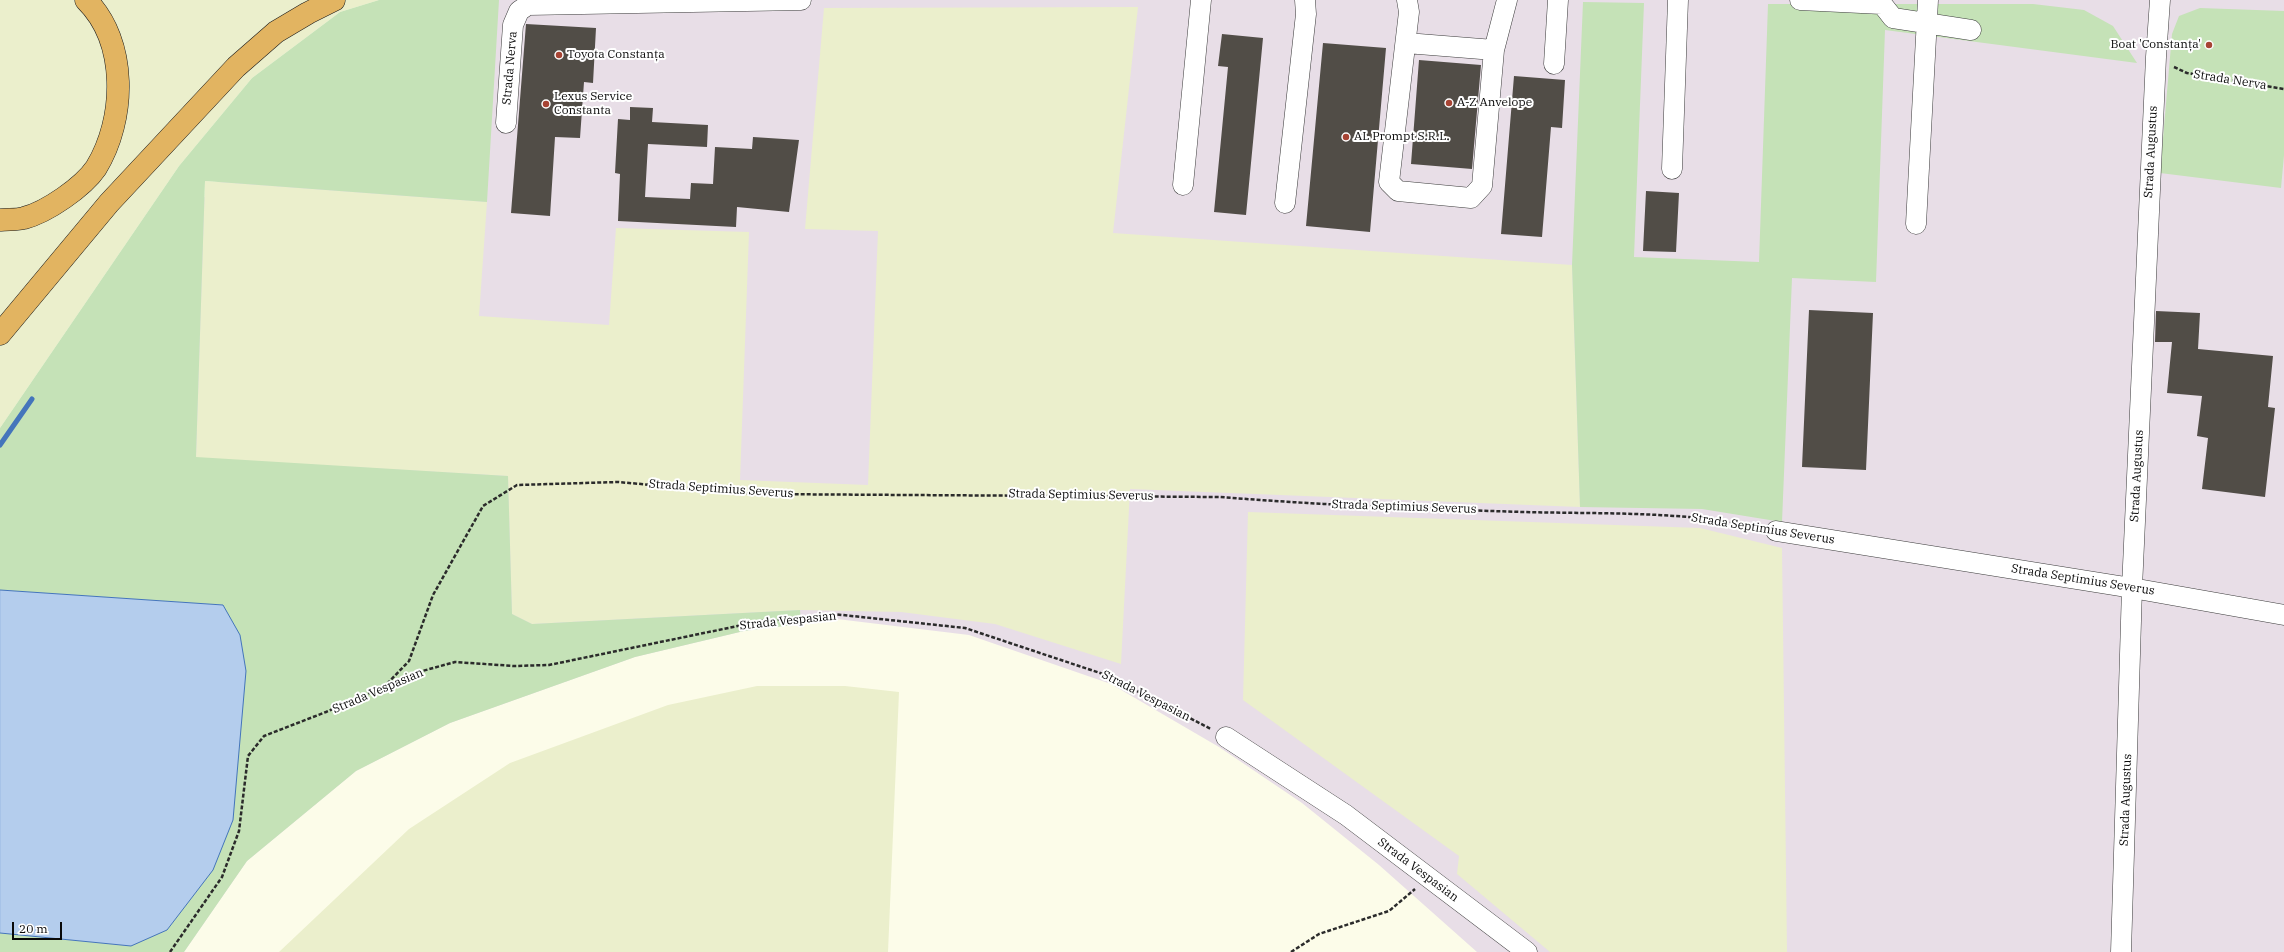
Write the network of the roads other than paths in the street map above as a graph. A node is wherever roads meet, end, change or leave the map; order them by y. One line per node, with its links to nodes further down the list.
1 (86, 0): 22 (highway)
2 (334, 0): 24 (highway)
3 (801, 0): 18 (lane, Strada Nerva)
4 (1201, 0): 20 (lane)
5 (1305, 0): 21 (lane)
6 (1407, 0): 15 (lane)
7 (1507, 0): 16 (lane)
8 (1558, 0): 17 (lane)
9 (1678, 0): 19 (lane)
10 (1800, 0): 13 (lane)
11 (1928, 0): 13 (lane)
12 (2160, 0): 26 (lane, Strada Augustus)
13 (1926, 23): 14 (lane); 23 (lane)
14 (1971, 30)
15 (1406, 43): 16 (lane); 16 (lane)
16 (1494, 50)
17 (1554, 64)
18 (506, 123)
19 (1672, 169)
20 (1183, 185)
21 (1285, 203)
22 (0, 220)
23 (1916, 224)
24 (0, 334)
25 (1776, 531): 26 (lane, Strada Septimius Severus)
26 (2132, 588): 27 (lane, Strada Septimius Severus); 30 (lane, Strada Augustus)
27 (2284, 615)
28 (1226, 737): 29 (lane, Strada Vespasian)
29 (1527, 952)
30 (2122, 952)

